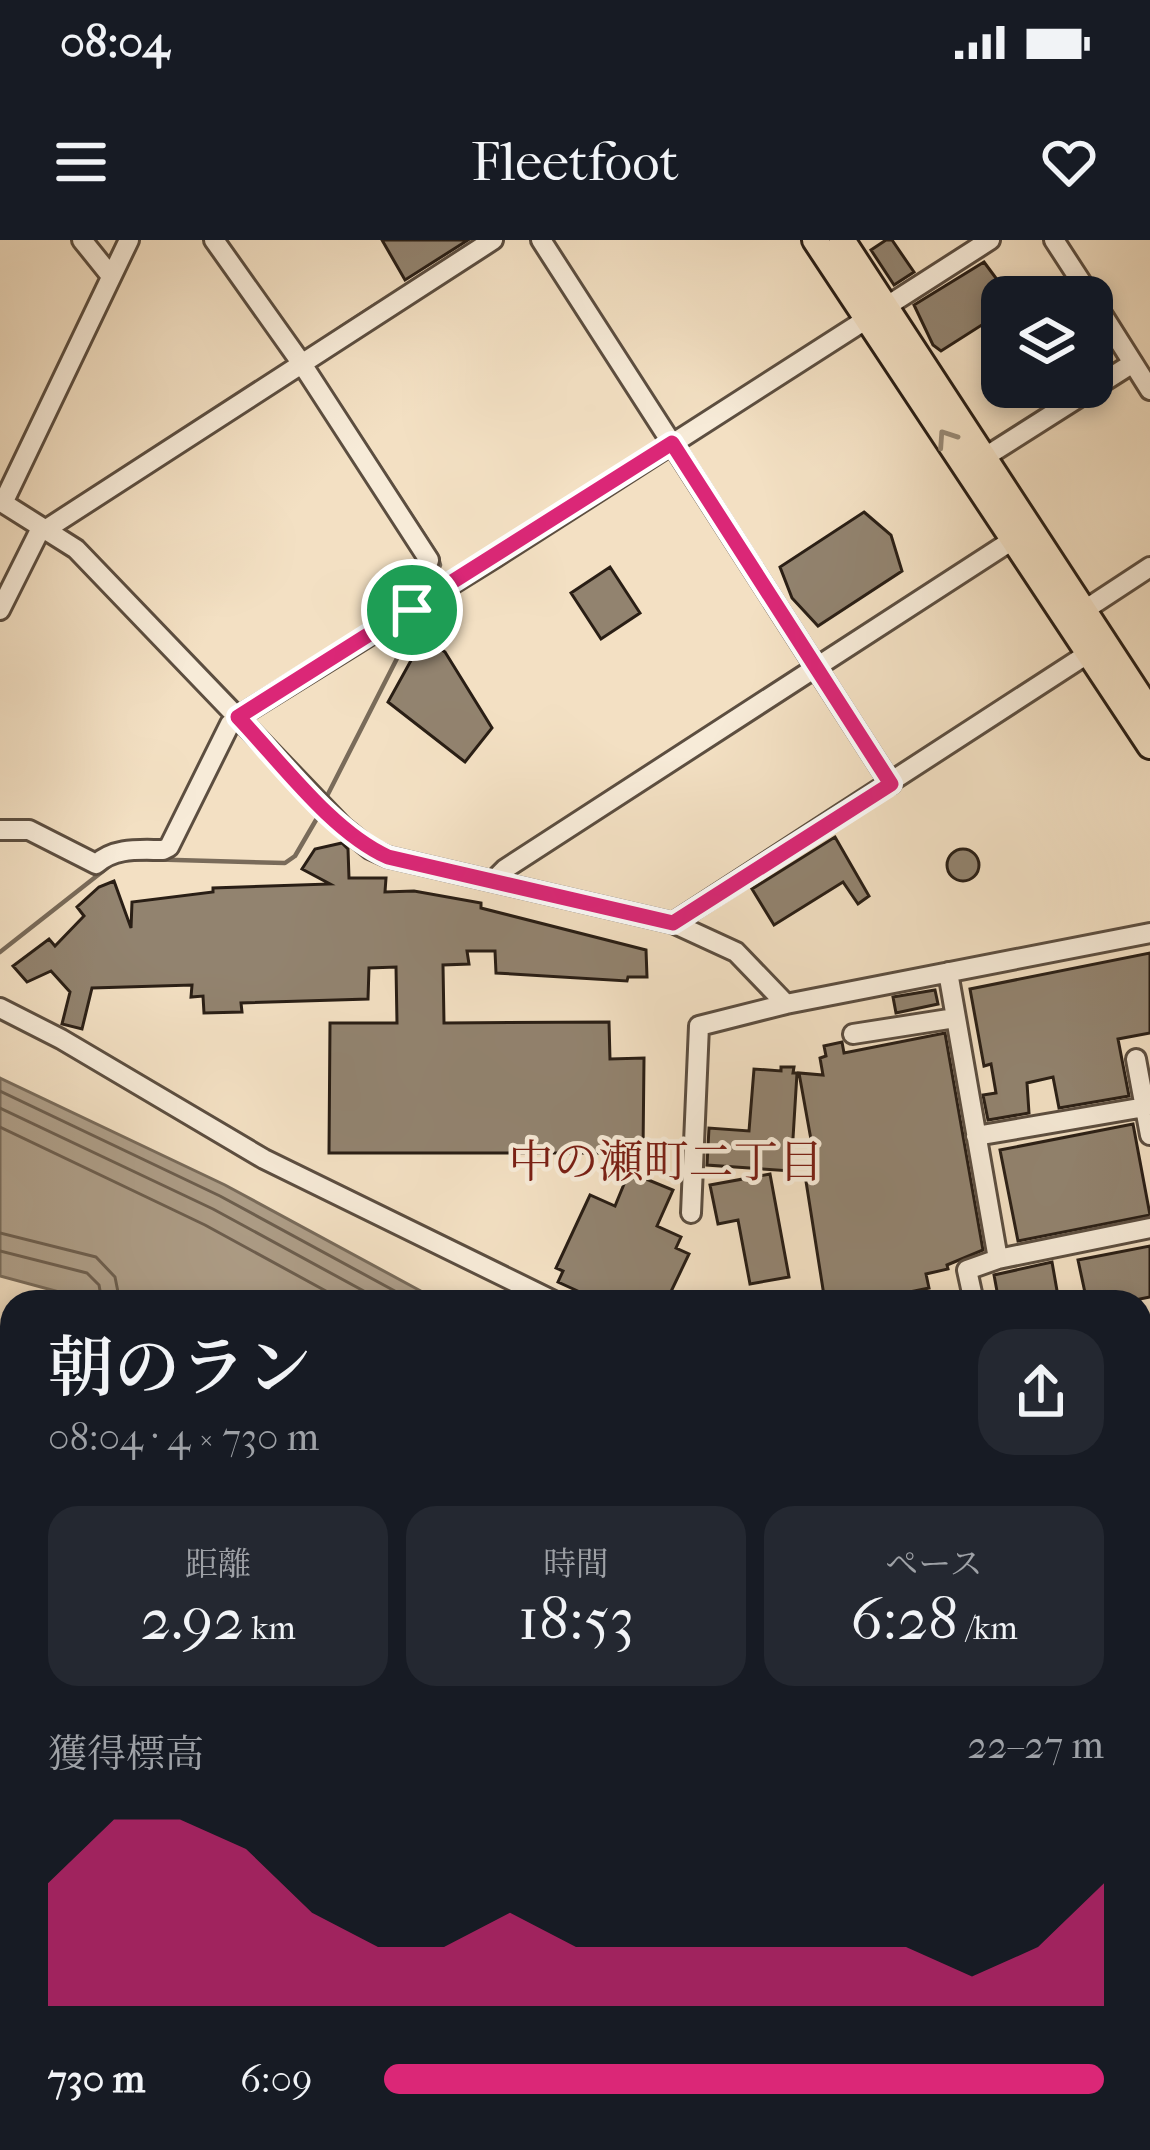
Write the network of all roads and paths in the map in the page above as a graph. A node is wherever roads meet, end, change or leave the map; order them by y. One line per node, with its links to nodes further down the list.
1 (82, 240): 10 (street)
2 (129, 240): 10 (street)
3 (493, 240): 15 (street)
4 (541, 240): 17 (street)
5 (815, 240): 12 (highway)
6 (842, 240): 12 (highway)
7 (989, 240): 12 (street)
8 (1054, 240): 11 (street)
9 (221, 242): 15 (street)
10 (111, 276): 19 (street)
11 (1078, 276)
12 (876, 312): 17 (street); 18 (highway); 21 (highway, one-way to 12)
13 (1113, 332): 14 (street)
14 (1132, 363): 16 (street); 18 (street)
15 (302, 364): 20 (street); 24 (street)
16 (1150, 390)
17 (672, 443): 24 (street); 27 (street)
18 (985, 458): 25 (highway)
19 (2, 502): 20 (street)
20 (43, 529): 23 (street); 29 (street)
21 (1014, 539): 26 (highway); 27 (street)
22 (1150, 567): 25 (street)
23 (0, 610)
24 (412, 610): 29 (street)
25 (1083, 611): 28 (highway)
26 (1089, 653): 30 (highway); 31 (street)
27 (816, 667): 31 (street); 33 (street)
28 (1150, 712)
29 (238, 717): 32 (street); 33 (street)
30 (1150, 746)
31 (891, 784): 34 (street)
32 (0, 830)
33 (493, 881): 34 (street)
34 (673, 923): 37 (street)
35 (1150, 933): 36 (street)
36 (948, 972): 37 (street); 39 (street)
37 (786, 1004): 45 (street)
38 (0, 1008): 48 (street)
39 (955, 1018): 40 (street); 44 (street)
40 (853, 1034)
41 (1136, 1059): 42 (street)
42 (1145, 1108): 43 (street); 44 (street)
43 (1150, 1135)
44 (976, 1136): 47 (street)
45 (691, 1213)
46 (1150, 1228): 47 (street)
47 (998, 1259): 49 (street)
48 (531, 1290)
49 (972, 1290)

